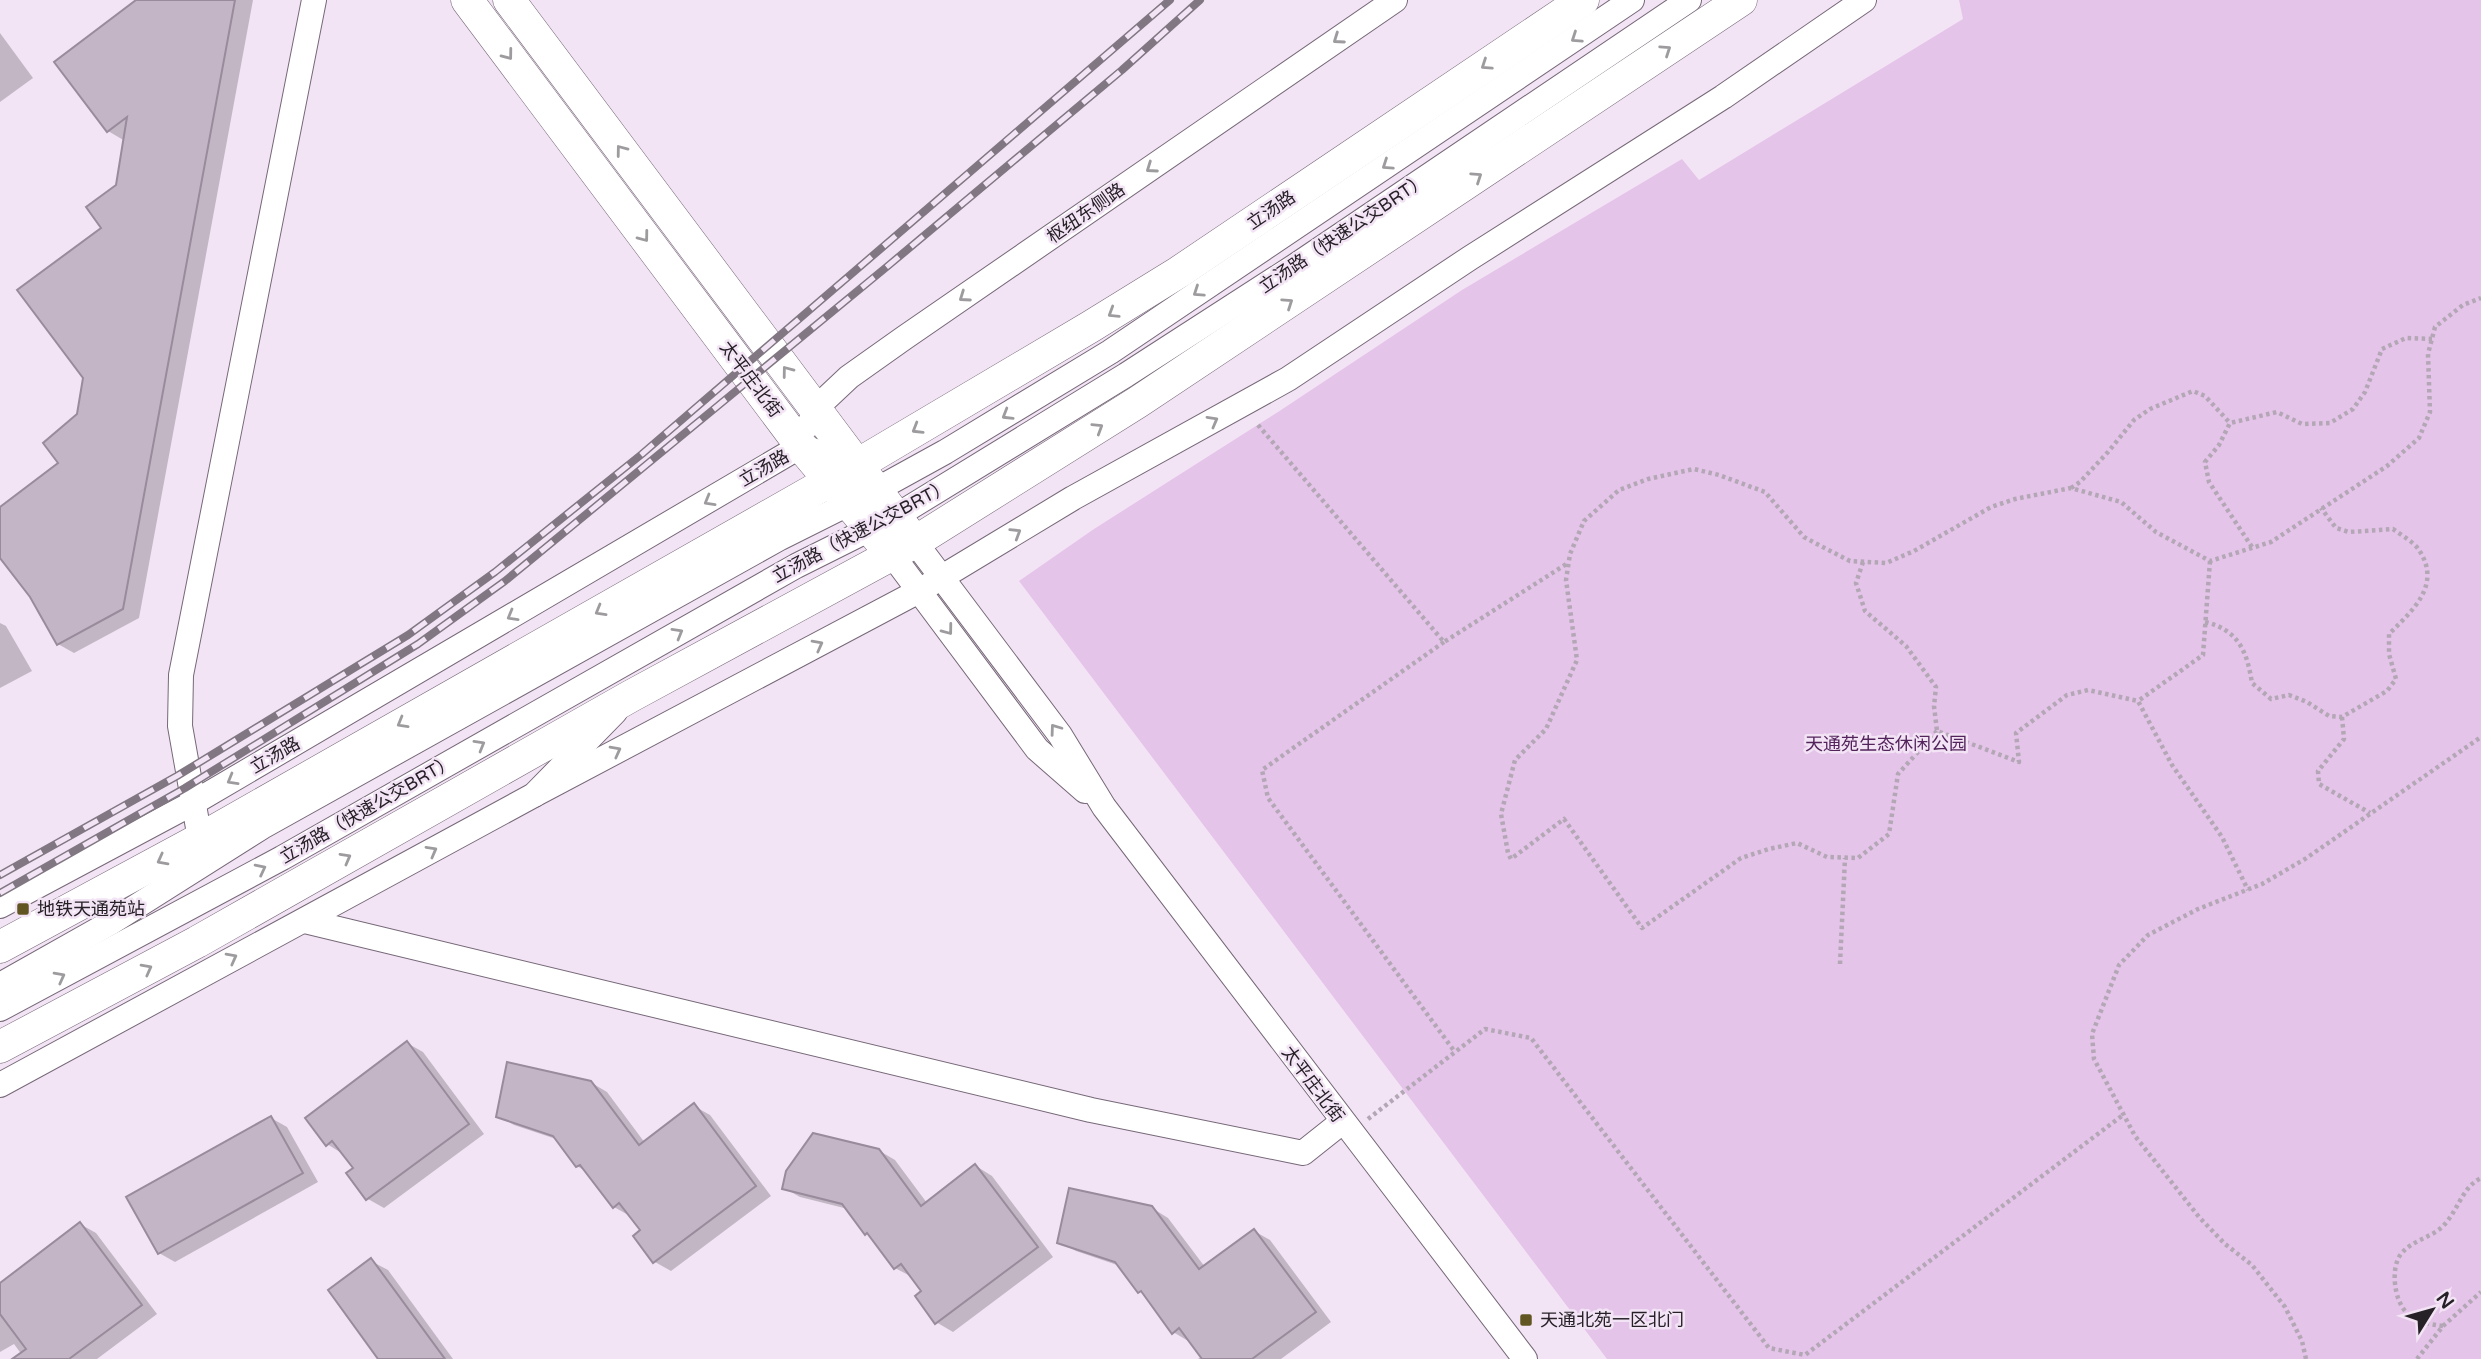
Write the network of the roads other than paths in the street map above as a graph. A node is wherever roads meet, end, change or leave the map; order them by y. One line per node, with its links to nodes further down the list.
1 (314, 0): 20 (street)
2 (467, 0): 11 (main road, 太平庄北街, one-way to 11)
3 (509, 0): 10 (main road, 太平庄北街, one-way to 3)
4 (1395, 0): 10 (street, 枢纽东侧路, one-way to 10)
5 (1583, 0): 12 (main road, 立汤路, one-way to 12)
6 (1632, 0): 13 (street, 立汤路（快速公交BRT）, one-way to 13)
7 (1689, 0): 14 (street, 立汤路（快速公交BRT）)
8 (1741, 0): 15 (main road, one-way to 8)
9 (1864, 0): 16 (street, one-way to 9)
10 (815, 409): 11 (street, 枢纽东侧路); 12 (main road, 太平庄北街)
11 (801, 446): 12 (street, 立汤路); 13 (main road, 太平庄北街); 20 (street, 立汤路, one-way to 20)
12 (857, 465): 13 (main road, 立汤路)
13 (852, 491): 14 (main road, 太平庄北街); 22 (main road, 立汤路, one-way to 22); 26 (street, 立汤路（快速公交BRT）)
14 (884, 523): 15 (main road, 太平庄北街); 27 (street, 立汤路（快速公交BRT）, one-way to 14)
15 (904, 549): 16 (street, 太平庄北街); 17 (street, 太平庄北街); 18 (main road)
16 (942, 579): 17 (street); 21 (street, 太平庄北街, one-way to 16)
17 (919, 591): 19 (street, one-way to 17); 21 (street, 太平庄北街, one-way to 21)
18 (631, 696): 19 (street); 28 (main road, one-way to 18)
19 (534, 795): 24 (street, one-way to 19)
20 (193, 803): 22 (street); 23 (street, 立汤路)
21 (1104, 807): 30 (street, 太平庄北街)
22 (200, 839): 25 (main road, 立汤路, one-way to 25)
23 (0, 906)
24 (305, 921): 29 (street, one-way to 24); 30 (street)
25 (0, 947)
26 (0, 985)
27 (0, 1009)
28 (0, 1046)
29 (0, 1085)
30 (1346, 1127): 31 (street, 太平庄北街)
31 (1525, 1359)

